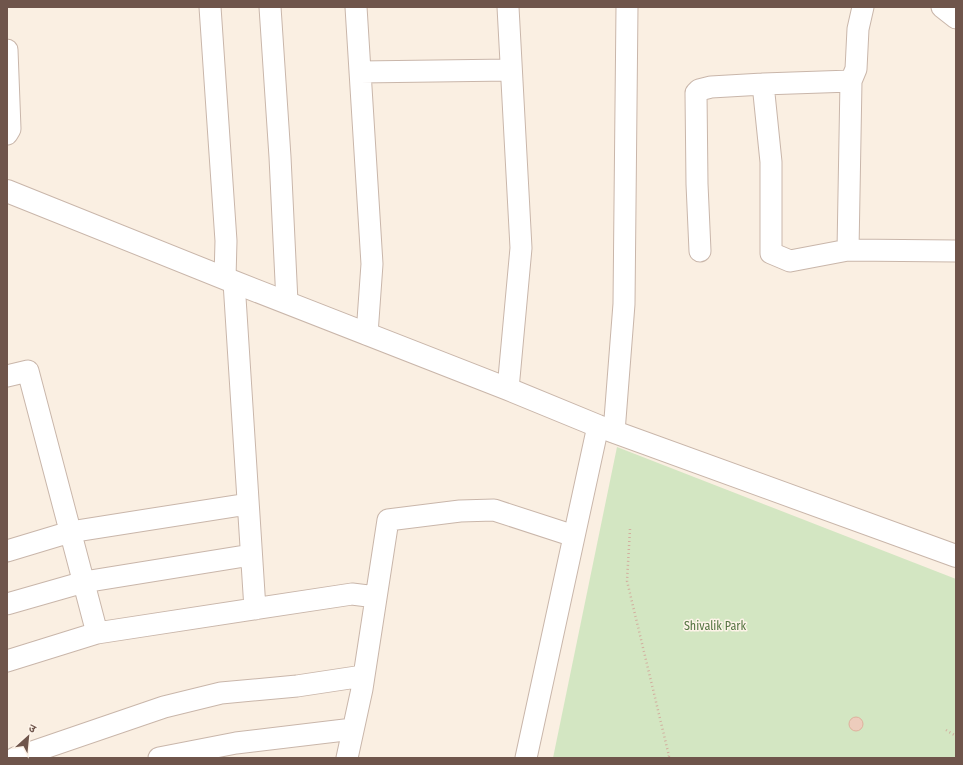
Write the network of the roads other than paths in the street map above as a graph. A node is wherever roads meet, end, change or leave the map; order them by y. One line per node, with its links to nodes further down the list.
1 (210, 7): 19 (street)
2 (270, 7): 20 (street)
3 (356, 7): 11 (street)
4 (508, 7): 10 (street)
5 (627, 7): 24 (street)
6 (863, 7): 12 (street)
7 (942, 7): 8 (street)
8 (956, 18)
9 (7, 50): 14 (street)
10 (511, 70): 11 (street); 23 (street)
11 (360, 72): 21 (street)
12 (851, 81): 13 (street); 16 (street)
13 (763, 84): 16 (street); 18 (street)
14 (7, 134)
15 (7, 191): 19 (street)
16 (848, 250): 17 (street)
17 (956, 250)
18 (700, 251)
19 (230, 280): 20 (street); 25 (street)
20 (287, 302): 21 (street)
21 (367, 334): 23 (street)
22 (7, 376): 26 (street)
23 (508, 389): 24 (street)
24 (606, 429): 27 (street); 30 (street)
25 (248, 504): 26 (street); 29 (street)
26 (70, 532): 28 (street); 31 (street)
27 (574, 536): 32 (street); 42 (street)
28 (7, 551)
29 (251, 555): 31 (street); 34 (street)
30 (956, 556)
31 (84, 582): 33 (street); 35 (street)
32 (376, 597): 34 (street); 37 (street)
33 (7, 604)
34 (255, 609): 35 (street)
35 (96, 633): 36 (street)
36 (7, 661)
37 (364, 676): 38 (street); 39 (street)
38 (353, 729): 40 (street); 41 (street)
39 (15, 758)
40 (159, 758)
41 (347, 758)
42 (526, 758)

